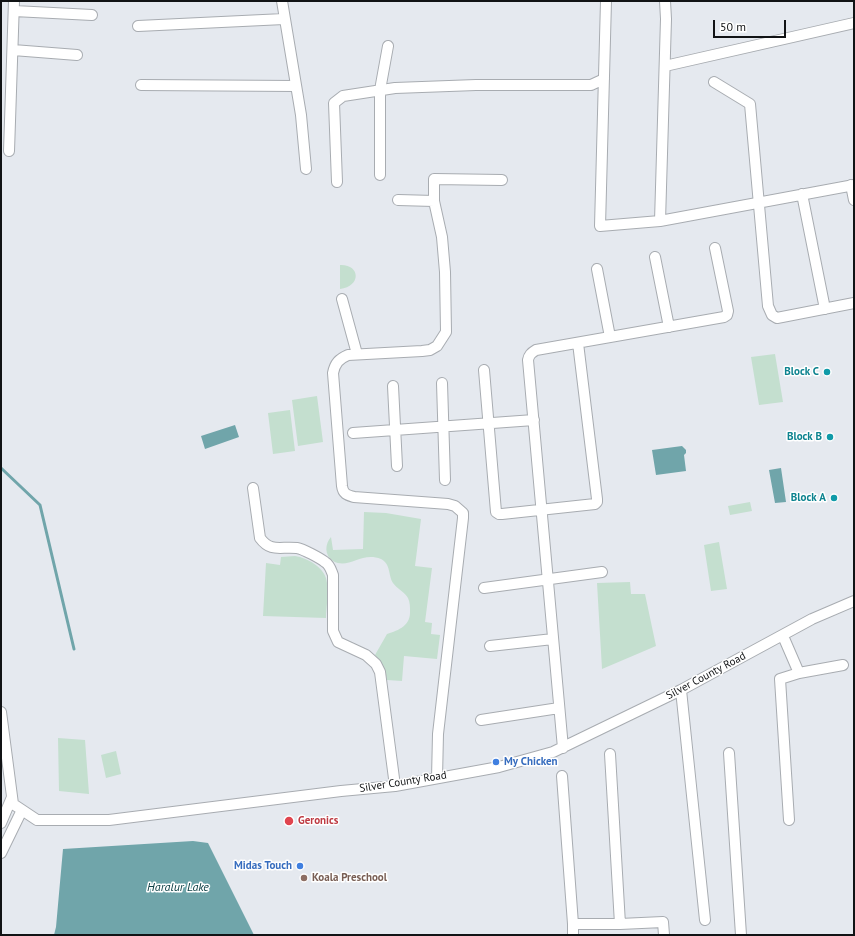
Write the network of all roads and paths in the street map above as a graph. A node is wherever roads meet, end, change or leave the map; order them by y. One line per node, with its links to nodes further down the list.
1 (282, 1): 6 (street)
2 (606, 1): 13 (street)
3 (665, 1): 12 (street)
4 (14, 6): 5 (street); 10 (street)
5 (92, 15)
6 (284, 19): 8 (street); 18 (street)
7 (854, 23): 12 (street)
8 (138, 26)
9 (388, 46): 19 (street)
10 (13, 50): 11 (street); 16 (street)
11 (77, 55)
12 (665, 66): 31 (street)
13 (604, 79): 19 (street); 31 (street)
14 (714, 82): 30 (street)
15 (1, 83): 16 (street)
16 (12, 84): 20 (street)
17 (141, 86): 18 (street)
18 (296, 86): 21 (street)
19 (380, 90): 22 (street); 24 (street)
20 (9, 151)
21 (306, 169)
22 (380, 175)
23 (502, 180): 29 (street)
24 (337, 182)
25 (853, 185): 26 (street); 28 (street)
26 (802, 194): 30 (street); 37 (street)
27 (398, 200): 29 (street)
28 (854, 200)
29 (434, 201): 41 (street)
30 (759, 202): 31 (street); 37 (street)
31 (660, 221)
32 (716, 248): 38 (street)
33 (655, 257): 38 (street)
34 (597, 269): 39 (street)
35 (342, 299): 41 (street)
36 (854, 303): 37 (street)
37 (825, 309)
38 (668, 327): 39 (street)
39 (610, 337): 40 (street)
40 (578, 343): 45 (street); 53 (street)
41 (357, 354): 71 (street)
42 (484, 370): 46 (street)
43 (442, 383): 47 (street)
44 (393, 386): 48 (street)
45 (534, 420): 46 (street); 53 (street)
46 (488, 424): 47 (street); 53 (street)
47 (444, 426): 48 (street); 51 (street)
48 (395, 430): 49 (street); 50 (street)
49 (353, 433)
50 (397, 466)
51 (445, 480)
52 (253, 488): 72 (street)
53 (542, 511): 55 (street)
54 (602, 572): 55 (street)
55 (548, 580): 56 (street); 59 (street)
56 (484, 588)
57 (854, 602): 58 (street, Silver County Road)
58 (783, 636): 62 (street); 63 (street, Silver County Road)
59 (553, 639): 60 (street); 64 (street)
60 (490, 646)
61 (843, 665): 62 (street)
62 (799, 673): 75 (street)
63 (681, 690): 67 (street, Silver County Road); 78 (street)
64 (559, 708): 66 (street); 67 (street)
65 (1, 712): 73 (street)
66 (481, 720)
67 (563, 748): 71 (street, Silver County Road)
68 (729, 753): 83 (street)
69 (610, 754): 80 (street)
70 (562, 776): 79 (street)
71 (437, 778): 72 (street, Silver County Road)
72 (395, 786): 74 (street, Silver County Road)
73 (12, 797): 74 (street, Silver County Road); 76 (street)
74 (22, 810): 77 (street)
75 (789, 820)
76 (1, 823)
77 (1, 853)
78 (706, 920)
79 (573, 924): 80 (street); 81 (street)
80 (620, 924): 82 (street)
81 (573, 935)
82 (664, 935)
83 (741, 935)

